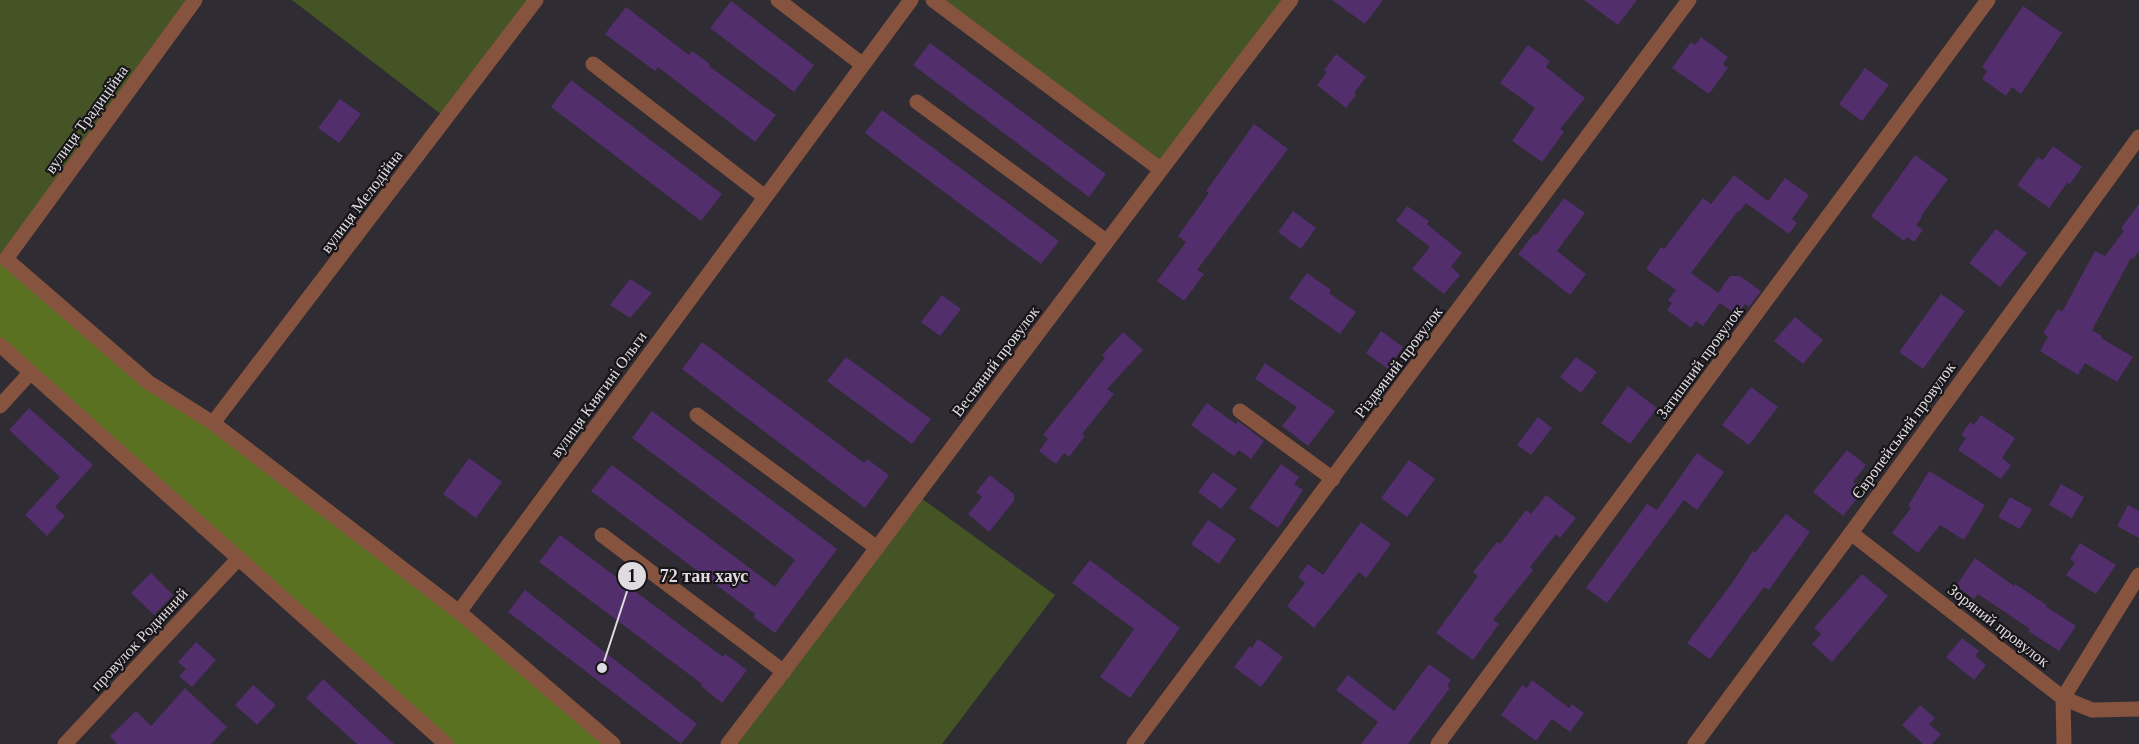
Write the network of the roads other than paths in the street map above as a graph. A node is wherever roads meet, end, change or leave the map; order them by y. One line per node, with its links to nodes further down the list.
1 (195, 0): 21 (street, вулиця Традиційна)
2 (536, 0): 21 (street, вулиця Мелодійна)
3 (778, 0): 10 (street)
4 (911, 0): 10 (street)
5 (933, 0): 13 (street)
6 (1291, 0): 13 (street, Весняний провулок)
7 (1689, 0): 22 (street, Різдвяний провулок)
8 (1988, 0): 38 (street, Затишний провулок)
9 (593, 64): 14 (street)
10 (863, 65): 14 (street)
11 (917, 102): 15 (street)
12 (2139, 136): 23 (street, Європейський провулок)
13 (1160, 169): 15 (street, Весняний провулок)
14 (765, 197): 28 (street)
15 (1106, 241): 25 (street, Весняний провулок)
16 (0, 345): 17 (street)
17 (31, 372): 18 (street); 26 (street)
18 (0, 406)
19 (1240, 411): 22 (street)
20 (697, 415): 25 (street)
21 (213, 423): 28 (street)
22 (1333, 479): 37 (street, Різдвяний провулок)
23 (1851, 533): 30 (street, Зоряний провулок); 32 (street, Європейський провулок)
24 (602, 535): 29 (street)
25 (877, 548): 29 (street, Весняний провулок)
26 (239, 558): 33 (street, провулок Родинний); 34 (street)
27 (2139, 575): 30 (street)
28 (459, 612): 35 (street)
29 (784, 672): 36 (street, Весняний провулок)
30 (2063, 698): 31 (street, Зоряний провулок); 39 (street)
31 (2139, 709)
32 (1700, 742)
33 (66, 744)
34 (446, 744)
35 (613, 744)
36 (729, 744)
37 (1134, 744)
38 (1438, 744)
39 (2064, 744)

